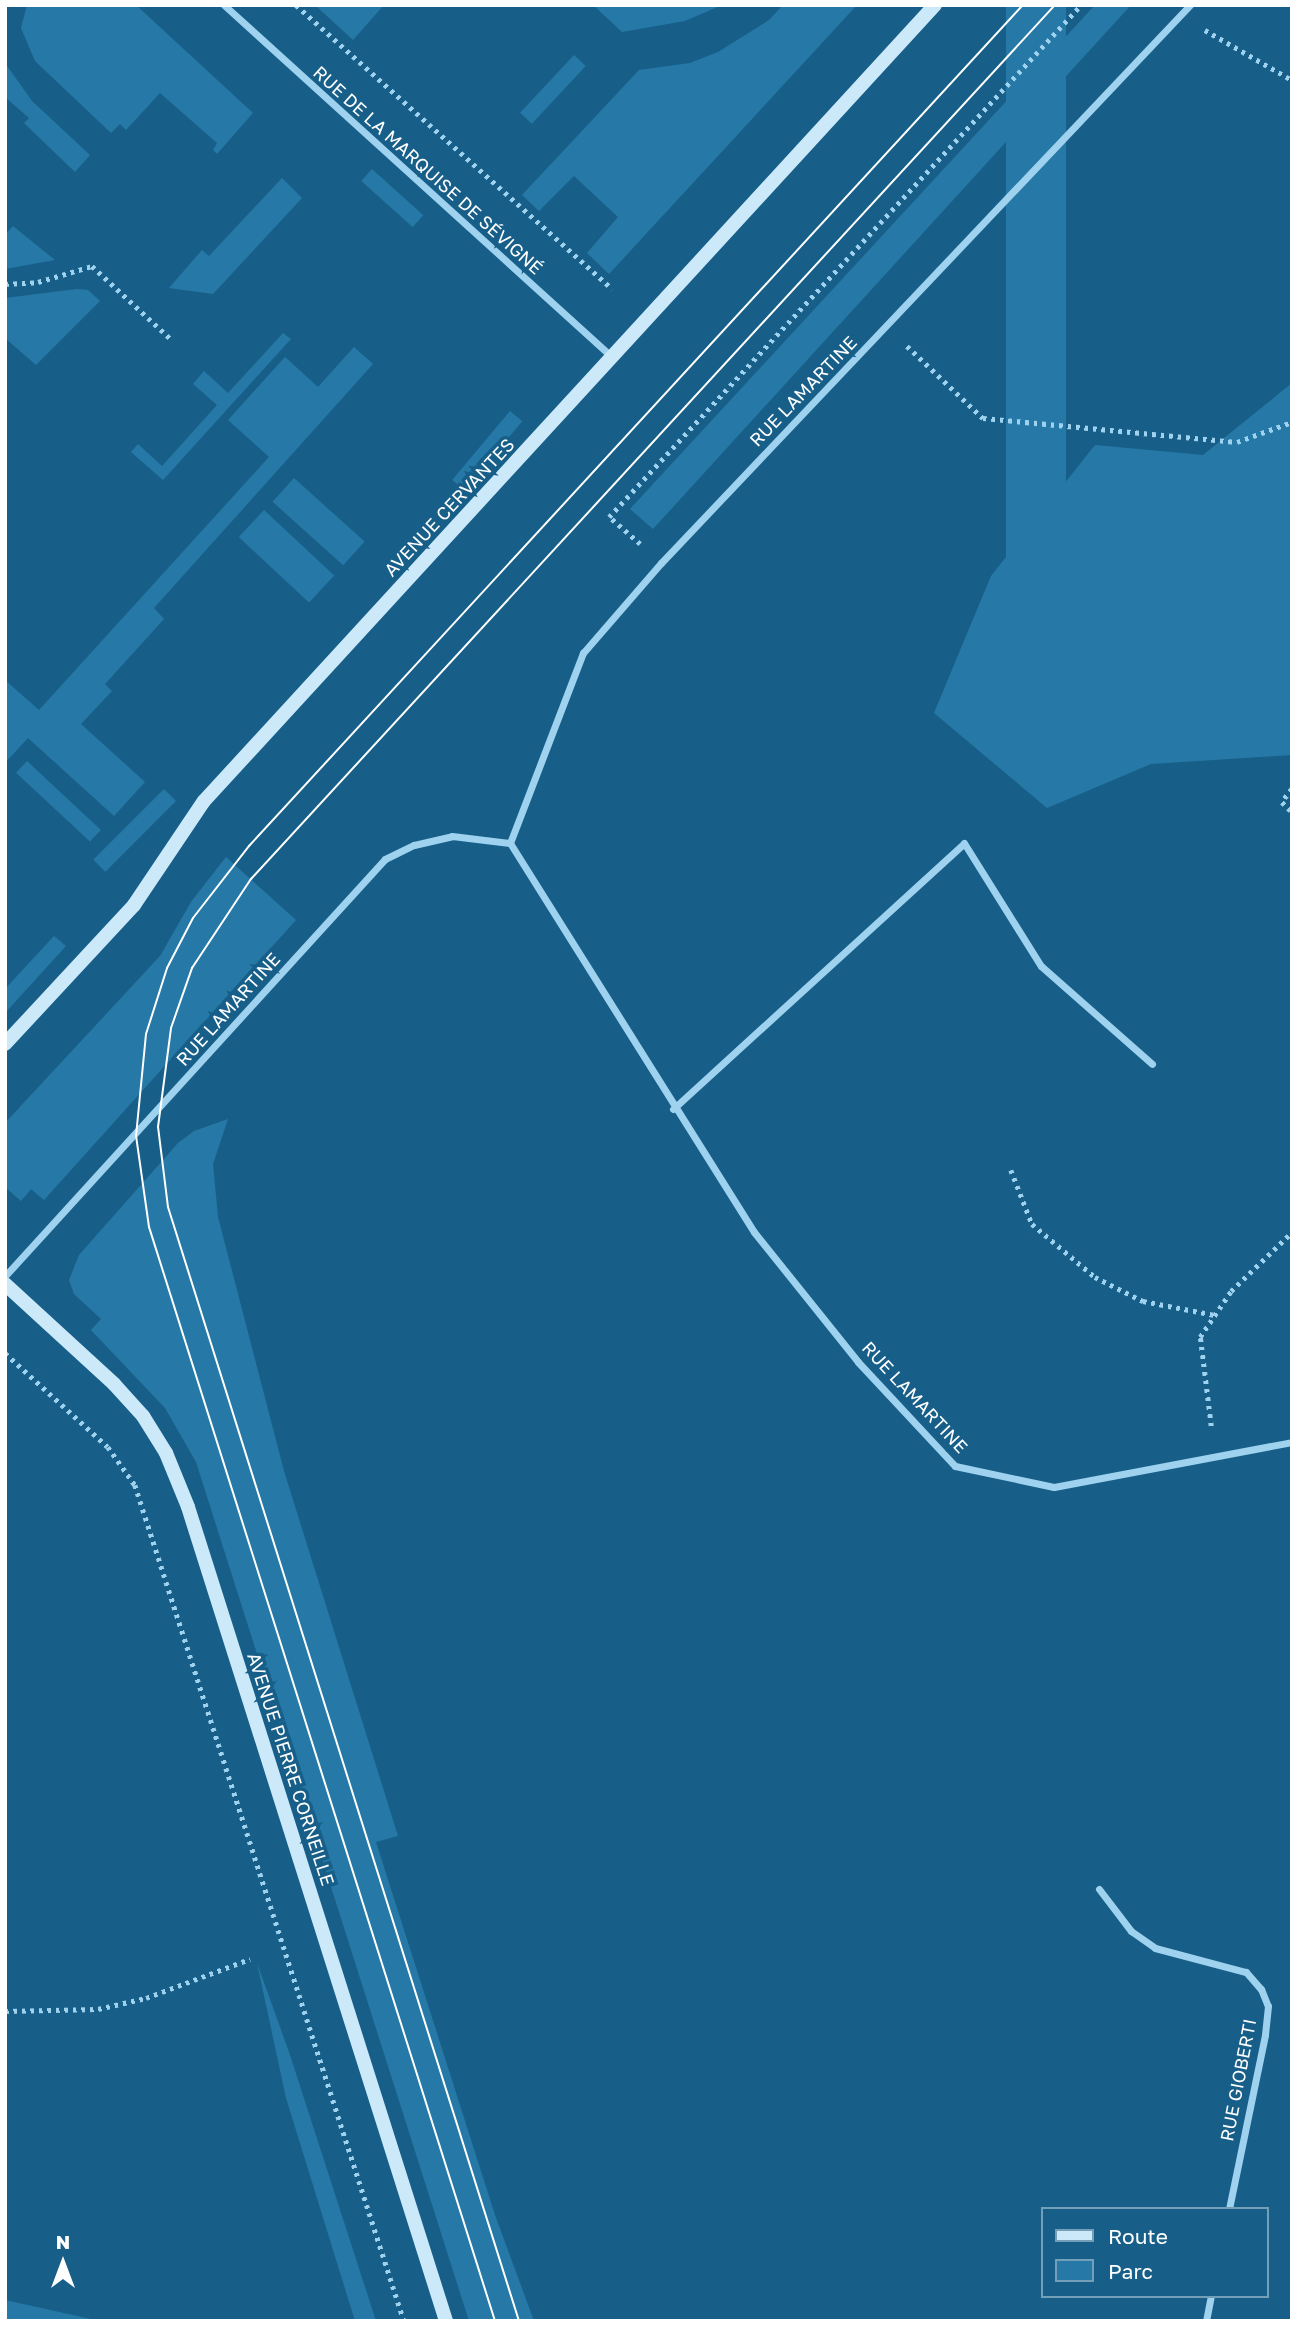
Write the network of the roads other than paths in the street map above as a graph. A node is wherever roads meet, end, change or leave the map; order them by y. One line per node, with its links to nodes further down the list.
1 (224, 5): 4 (street, RUE DE LA MARQUISE DE SÉVIGNÉ)
2 (935, 5): 4 (street, AVENUE CERVANTES)
3 (1190, 5): 5 (street, RUE LAMARTINE)
4 (612, 357): 6 (street, AVENUE CERVANTES)
5 (510, 844): 8 (street, RUE LAMARTINE); 9 (street, RUE LAMARTINE)
6 (5, 1044)
7 (1153, 1065): 8 (street)
8 (673, 1109): 11 (street, RUE LAMARTINE)
9 (5, 1276)
10 (5, 1284): 16 (street, AVENUE PIERRE CORNEILLE)
11 (1292, 1441)
12 (1099, 1889): 13 (street, RUE GIOBERTI)
13 (1229, 2207)
14 (1211, 2298): 15 (street)
15 (1208, 2320)
16 (446, 2321)

